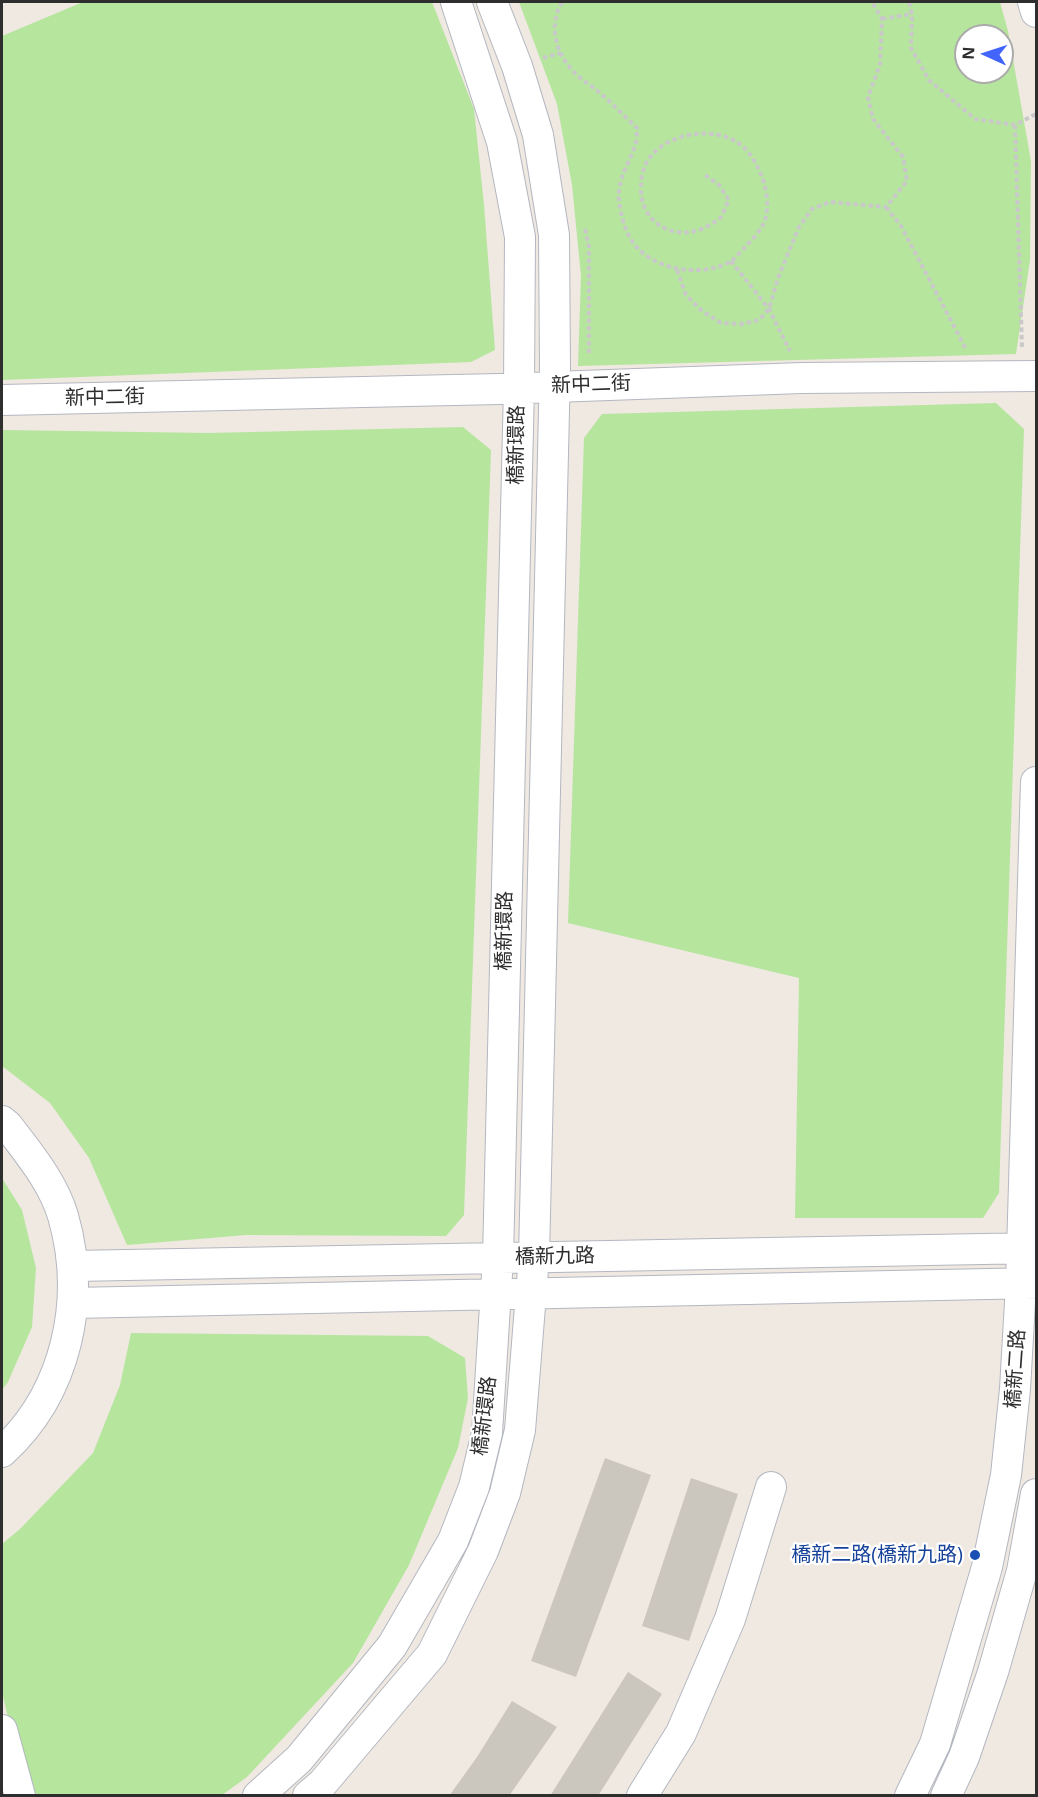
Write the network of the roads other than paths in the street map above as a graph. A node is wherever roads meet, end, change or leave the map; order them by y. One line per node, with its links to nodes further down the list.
1 (456, 2): 7 (street, 橋新環路)
2 (492, 2): 6 (street, 橋新環路)
3 (1033, 2): 4 (street)
4 (1036, 12)
5 (1036, 376): 6 (street, 新中二街)
6 (555, 386): 7 (street, 新中二街); 12 (street, 橋新環路)
7 (519, 387): 8 (street, 新中二街); 13 (street, 橋新環路)
8 (2, 400)
9 (1036, 782): 11 (street, 橋新二路)
10 (2, 1121): 14 (street)
11 (1029, 1248): 12 (street, 橋新九路); 15 (street, 橋新二路)
12 (534, 1257): 13 (street, 橋新九路); 16 (street, 橋新環路)
13 (498, 1258): 14 (street, 橋新九路); 17 (street, 橋新環路)
14 (73, 1266): 18 (street)
15 (1029, 1284): 16 (street, 橋新九路); 24 (street, 橋新二路)
16 (532, 1294): 17 (street, 橋新九路); 26 (street, 橋新環路)
17 (495, 1295): 18 (street, 橋新九路); 23 (street, 橋新環路)
18 (74, 1303): 19 (street)
19 (2, 1452)
20 (771, 1487): 29 (street)
21 (1036, 1494): 25 (street)
22 (2, 1730): 27 (street)
23 (299, 1759): 26 (street); 28 (street, 橋新環路)
24 (924, 1767): 25 (street); 30 (street, 橋新二路)
25 (958, 1791)
26 (322, 1792)
27 (20, 1796)
28 (258, 1796)
29 (642, 1796)
30 (910, 1796)

